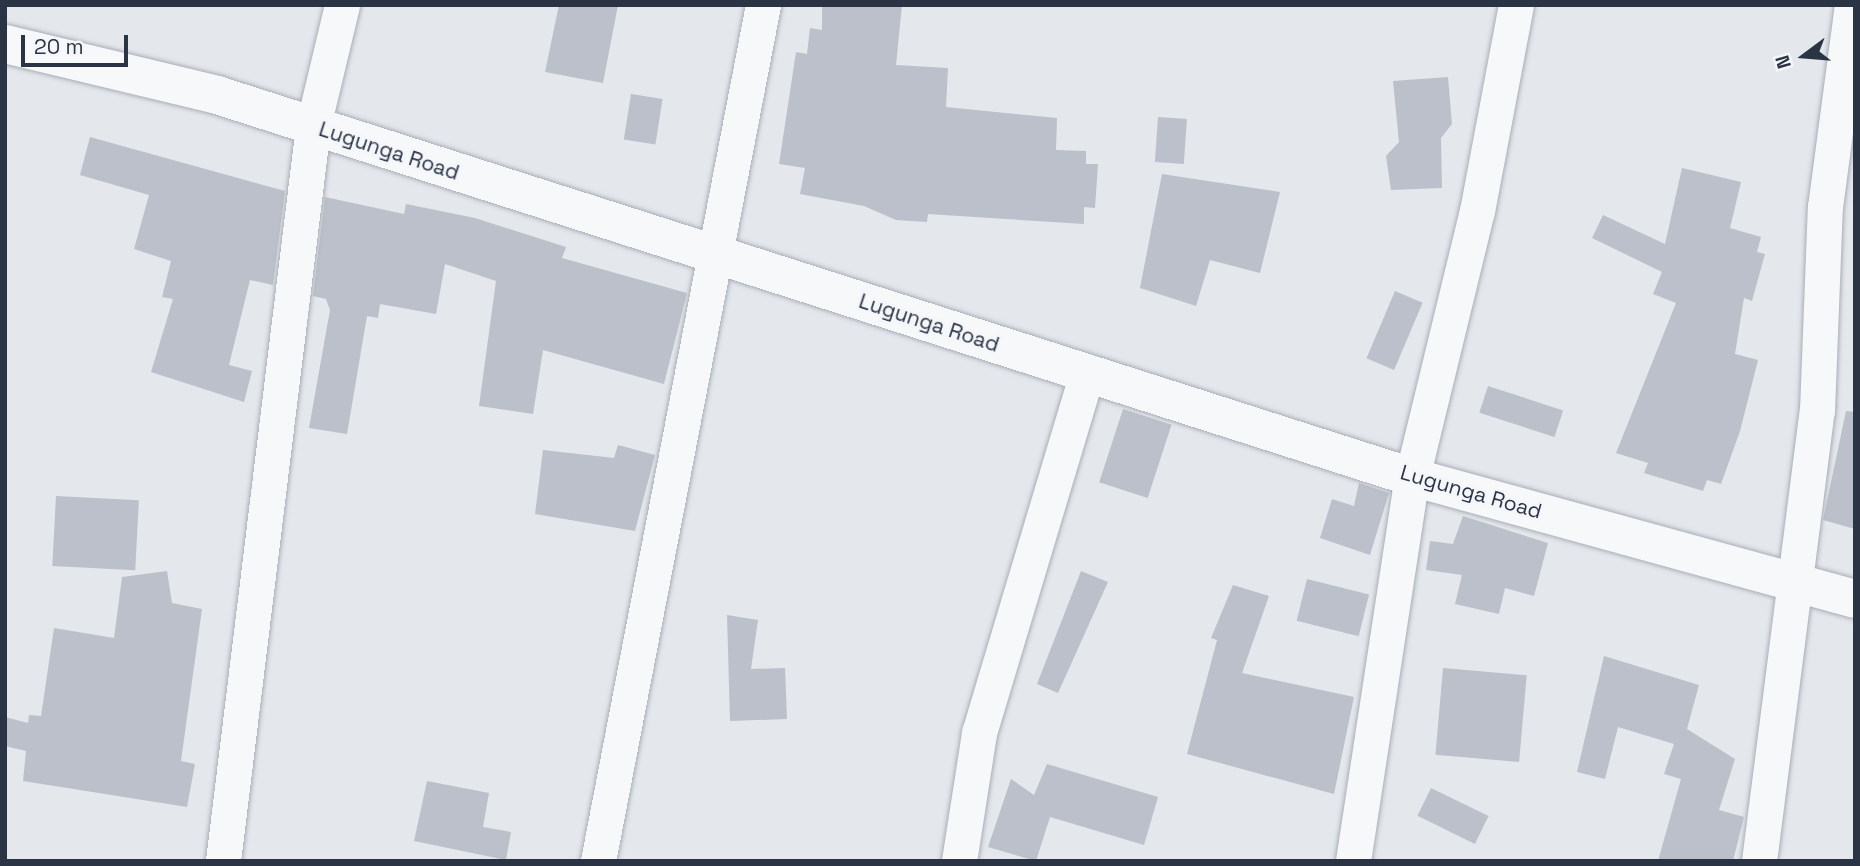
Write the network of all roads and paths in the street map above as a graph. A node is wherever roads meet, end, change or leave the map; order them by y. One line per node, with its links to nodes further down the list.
1 (342, 5): 6 (street)
2 (763, 5): 7 (street)
3 (1516, 5): 9 (street)
4 (1852, 5): 10 (street)
5 (5, 44): 6 (street, Lugunga Road)
6 (313, 126): 7 (street, Lugunga Road); 12 (street)
7 (716, 254): 8 (street, Lugunga Road); 13 (street)
8 (1087, 373): 9 (street, Lugunga Road); 14 (street)
9 (1412, 477): 10 (street, Lugunga Road); 15 (street)
10 (1798, 581): 11 (street, Lugunga Road); 16 (street)
11 (1855, 599)
12 (223, 861)
13 (598, 861)
14 (959, 861)
15 (1353, 861)
16 (1759, 861)

